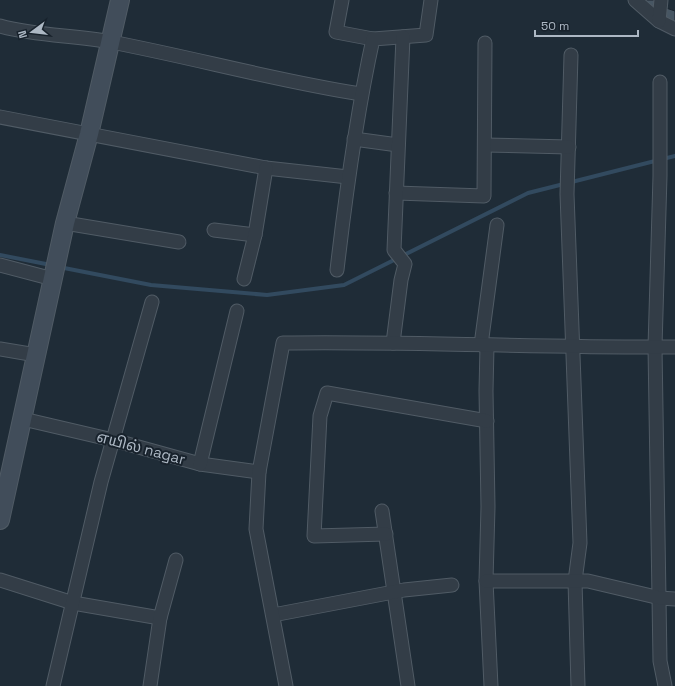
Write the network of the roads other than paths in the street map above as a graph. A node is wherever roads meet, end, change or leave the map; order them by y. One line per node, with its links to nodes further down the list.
1 (120, 0): 11 (street)
2 (342, 0): 10 (street)
3 (431, 0): 9 (street)
4 (635, 0): 6 (street)
5 (661, 0): 6 (street)
6 (659, 21): 8 (street)
7 (0, 26): 11 (street)
8 (675, 29)
9 (403, 37): 10 (street); 19 (street)
10 (373, 39): 15 (street)
11 (110, 42): 15 (street); 17 (street)
12 (485, 43): 20 (street)
13 (571, 55): 21 (street)
14 (660, 82): 38 (street)
15 (361, 94): 18 (street)
16 (0, 118): 17 (street)
17 (90, 134): 22 (street); 25 (street)
18 (354, 139): 19 (street); 23 (street)
19 (398, 144): 24 (street)
20 (485, 145): 21 (street); 24 (street)
21 (569, 147): 40 (street)
22 (266, 168): 23 (street); 28 (street)
23 (348, 177): 31 (street)
24 (396, 193): 36 (street)
25 (64, 223): 29 (street); 32 (street)
26 (497, 226): 37 (street)
27 (214, 230): 28 (street)
28 (255, 235): 33 (street)
29 (179, 242)
30 (0, 265): 32 (street)
31 (337, 270)
32 (53, 279): 42 (street)
33 (244, 279)
34 (152, 302): 45 (street)
35 (237, 311): 46 (street)
36 (393, 343): 37 (street); 47 (street)
37 (484, 346): 40 (street); 44 (street)
38 (655, 347): 39 (street); 40 (street); 57 (street)
39 (675, 347)
40 (572, 348): 54 (street)
41 (0, 349): 42 (street)
42 (36, 356): 43 (street)
43 (23, 419): 45 (street, எயில் nagar); 49 (street)
44 (487, 421): 50 (street); 53 (street)
45 (114, 440): 46 (street, எயில் nagar); 59 (street)
46 (200, 464): 47 (street, எயில் nagar)
47 (259, 472): 60 (street)
48 (382, 511): 50 (street)
49 (0, 520)
50 (386, 534): 56 (street)
51 (176, 560): 61 (street)
52 (0, 580): 59 (street)
53 (486, 581): 54 (street); 66 (street)
54 (575, 581): 57 (street); 67 (street)
55 (452, 585): 56 (street)
56 (394, 591): 60 (street); 65 (street)
57 (660, 598): 58 (street); 68 (street)
58 (675, 599)
59 (73, 603): 61 (street); 62 (street)
60 (273, 615): 64 (street)
61 (160, 618): 63 (street)
62 (53, 686)
63 (150, 686)
64 (286, 686)
65 (408, 686)
66 (491, 686)
67 (578, 686)
68 (665, 686)

